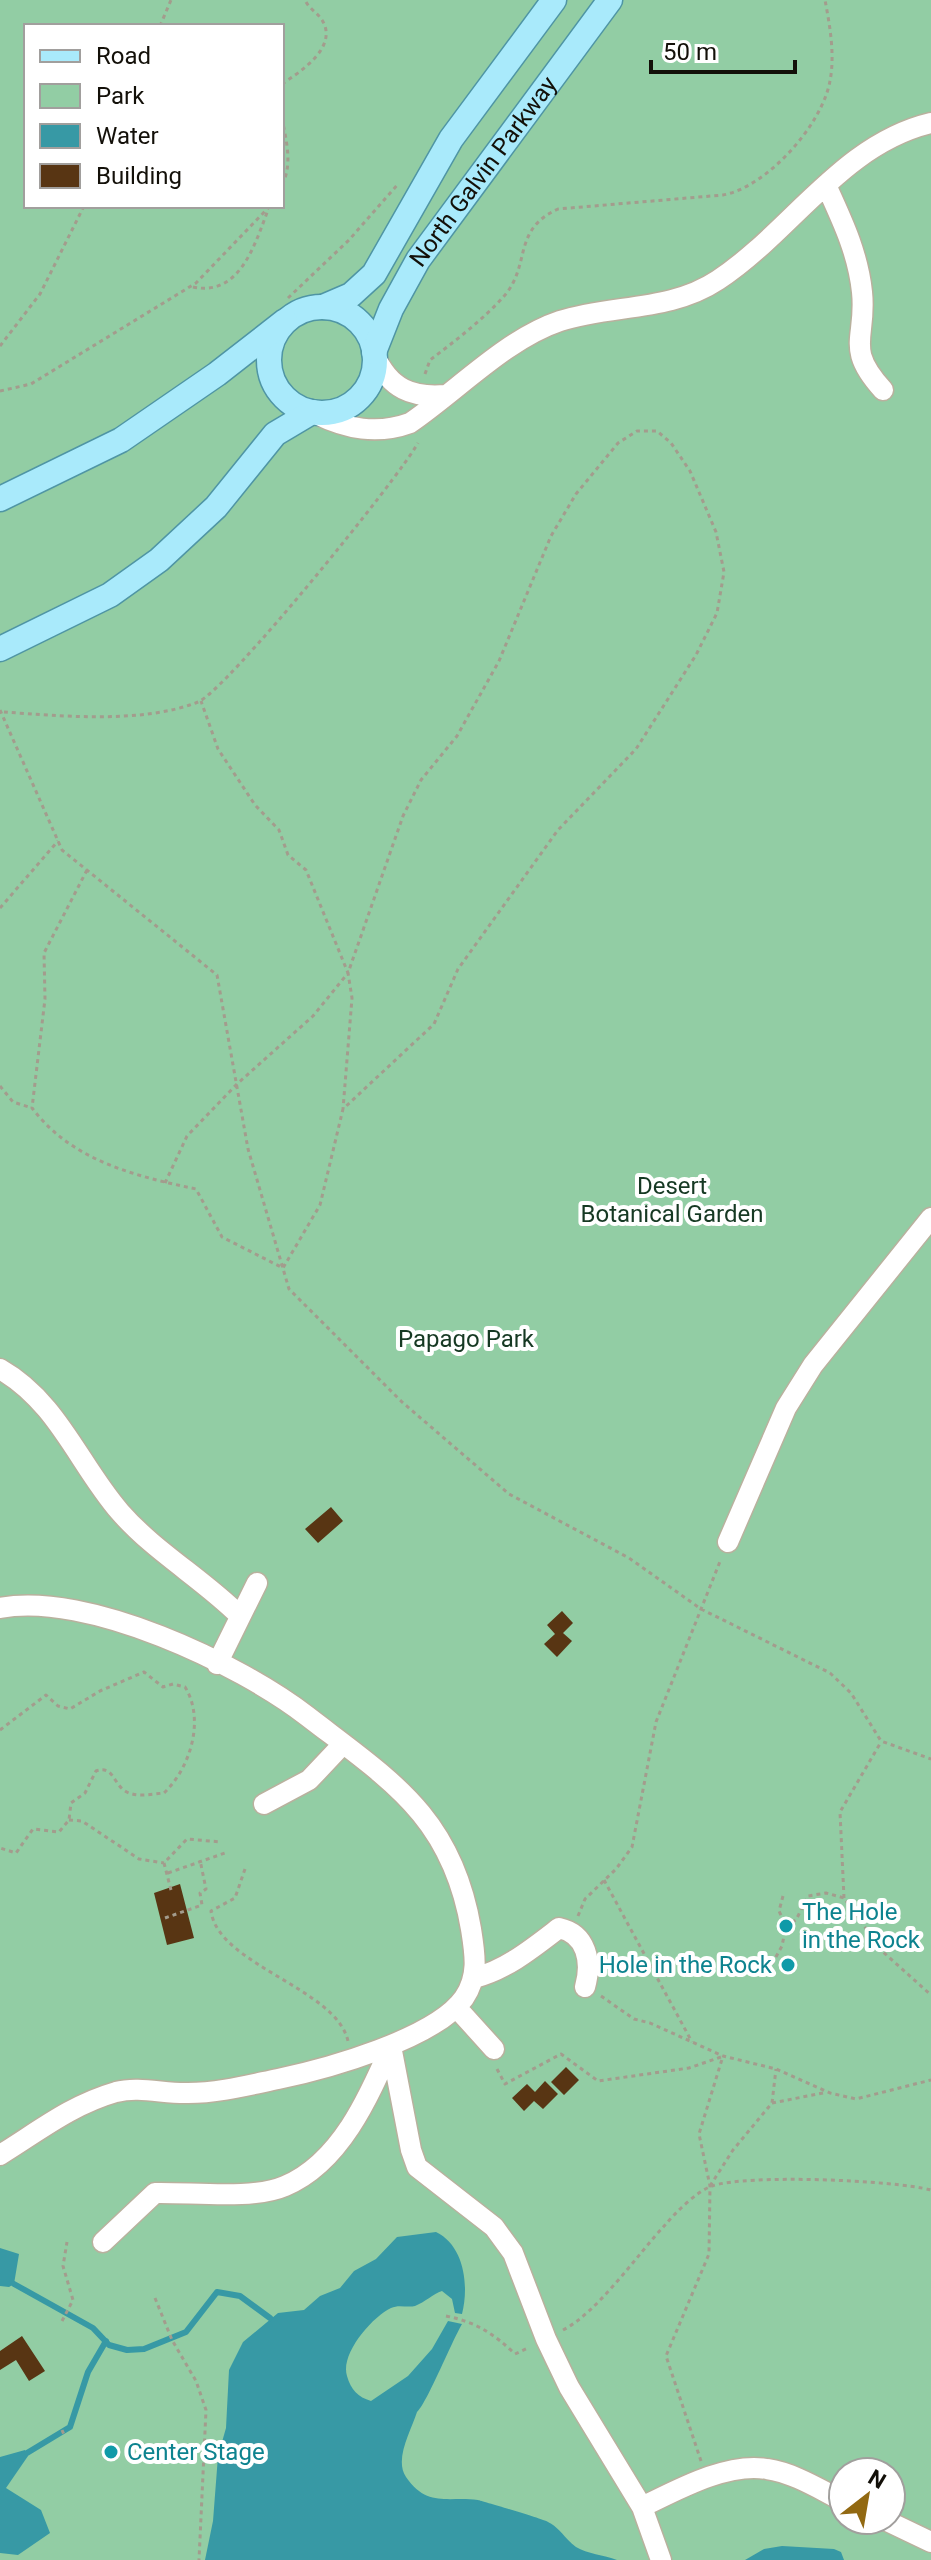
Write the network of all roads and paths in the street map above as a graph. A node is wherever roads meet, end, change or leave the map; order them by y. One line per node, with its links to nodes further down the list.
1 (171, 0): 6 (path)
2 (305, 0): 7 (path)
3 (554, 0): 16 (main road, North Galvin Parkway)
4 (610, 0): 19 (main road, North Galvin Parkway)
5 (825, 0): 20 (path)
6 (161, 24)
7 (284, 83)
8 (931, 123): 12 (street)
9 (284, 128): 11 (path)
10 (402, 180): 17 (path)
11 (284, 181)
12 (826, 185): 21 (street); 23 (street)
13 (83, 208): 18 (path)
14 (269, 208): 15 (path); 15 (path)
15 (190, 287): 22 (path)
16 (323, 307): 17 (main road); 19 (main road)
17 (286, 310): 24 (main road); 26 (main road)
18 (0, 346)
19 (375, 354): 23 (street); 24 (main road)
20 (426, 378)
21 (883, 390)
22 (0, 391)
23 (446, 395): 24 (street)
24 (314, 413): 27 (main road)
25 (423, 432): 28 (path)
26 (0, 499)
27 (0, 649)
28 (201, 701): 29 (path); 33 (path)
29 (1, 711): 30 (path)
30 (58, 841): 31 (path); 32 (path)
31 (87, 870): 34 (path); 36 (path)
32 (0, 908)
33 (348, 973): 34 (path); 37 (path); 37 (path)
34 (237, 1084): 38 (path); 40 (path)
35 (0, 1086): 36 (path)
36 (32, 1108): 38 (path)
37 (343, 1109): 40 (path)
38 (165, 1183): 40 (path)
39 (931, 1218): 42 (street)
40 (283, 1268): 45 (path)
41 (0, 1369): 46 (street)
42 (728, 1542): 45 (path)
43 (257, 1583): 46 (street)
44 (0, 1608): 47 (street)
45 (701, 1609): 49 (path); 61 (path)
46 (240, 1616): 47 (street)
47 (217, 1664): 50 (street)
48 (0, 1730): 53 (path)
49 (881, 1741): 51 (path); 64 (path)
50 (343, 1744): 52 (street); 69 (street)
51 (931, 1759)
52 (264, 1804)
53 (69, 1820): 55 (path); 58 (path)
54 (221, 1842): 58 (path)
55 (0, 1848)
56 (225, 1853): 57 (path)
57 (200, 1860): 60 (path); 65 (path)
58 (164, 1863): 60 (path)
59 (245, 1869): 76 (path)
60 (167, 1873): 62 (path)
61 (604, 1880): 67 (path); 73 (path)
62 (171, 1890)
63 (783, 1896): 66 (path)
64 (844, 1898): 66 (path); 71 (path)
65 (165, 1918)
66 (786, 1926): 68 (path)
67 (573, 1931): 69 (street); 70 (street)
68 (772, 1964)
69 (474, 1978): 72 (street)
70 (585, 1987): 73 (path)
71 (931, 1995)
72 (456, 2007): 74 (street); 75 (street)
73 (693, 2042): 77 (path)
74 (391, 2046): 76 (street); 86 (street); 90 (street)
75 (494, 2049): 77 (path)
76 (352, 2056): 82 (street)
77 (723, 2056): 78 (path); 83 (path)
78 (776, 2069): 80 (path); 81 (path)
79 (931, 2080): 80 (path)
80 (826, 2092): 81 (path)
81 (772, 2103): 83 (path)
82 (0, 2155)
83 (710, 2186): 84 (path); 90 (path); 93 (path)
84 (931, 2190)
85 (67, 2242): 89 (path)
86 (103, 2242)
87 (155, 2298): 98 (path)
88 (446, 2316): 90 (path)
89 (62, 2321)
90 (546, 2339): 95 (street)
91 (62, 2430): 92 (path)
92 (65, 2437)
93 (707, 2479): 94 (street); 95 (street)
94 (827, 2494)
95 (642, 2507): 99 (street)
96 (907, 2531): 97 (street)
97 (931, 2542)
98 (199, 2560)
99 (661, 2560)

